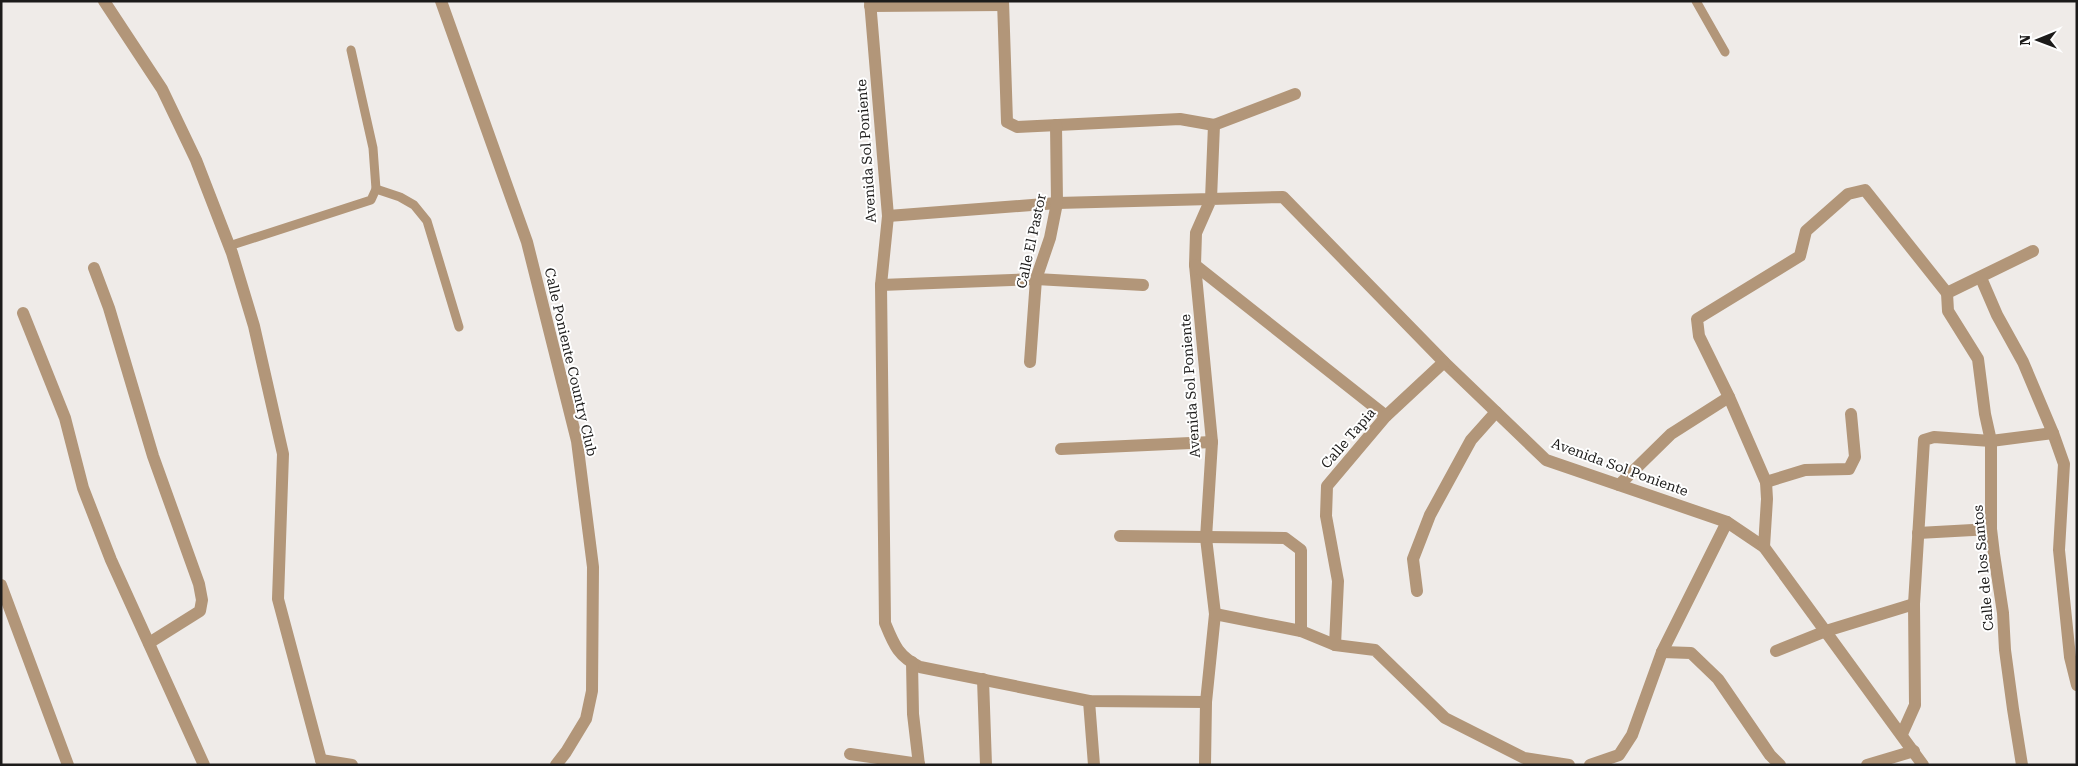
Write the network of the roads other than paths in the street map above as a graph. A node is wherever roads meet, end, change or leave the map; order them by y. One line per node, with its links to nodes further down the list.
1 (104, 1): 15 (street)
2 (441, 1): 67 (street, Calle Poniente Country Club)
3 (1696, 1): 7 (lane)
4 (1003, 3): 5 (street); 9 (street)
5 (870, 4): 14 (street, Avenida Sol Poniente)
6 (351, 50): 11 (lane)
7 (1725, 52)
8 (1295, 94): 10 (street)
9 (1056, 125): 10 (street); 13 (street, Calle El Pastor)
10 (1214, 125): 12 (street)
11 (376, 189): 15 (lane); 25 (lane)
12 (1211, 199): 13 (street); 17 (street, Avenida Sol Poniente); 27 (street, Avenida Sol Poniente)
13 (1057, 203): 14 (street); 20 (street, Calle El Pastor)
14 (888, 216): 21 (street, Avenida Sol Poniente)
15 (229, 246): 62 (street)
16 (2032, 251): 19 (street)
17 (1195, 265): 31 (street); 33 (street, Avenida Sol Poniente)
18 (94, 268): 50 (street)
19 (1981, 278): 23 (street); 32 (street)
20 (1036, 279): 21 (street); 22 (street); 26 (street, Calle El Pastor)
21 (881, 285): 54 (street, Avenida Sol Poniente)
22 (1143, 285)
23 (1947, 293): 28 (street); 34 (street, Calle de los Santos)
24 (23, 313): 50 (street)
25 (458, 326)
26 (1030, 362)
27 (1444, 362): 29 (street, Avenida Sol Poniente); 31 (street, Calle Tapia)
28 (1729, 397): 36 (street); 37 (street)
29 (1496, 412): 37 (street, Avenida Sol Poniente); 45 (street)
30 (1851, 414): 36 (street)
31 (1386, 416): 51 (street, Calle Tapia)
32 (2053, 433): 34 (street); 56 (street)
33 (1212, 442): 35 (street); 42 (street, Avenida Sol Poniente)
34 (1991, 442): 39 (street, Calle de los Santos); 40 (street)
35 (1061, 449)
36 (1766, 482): 43 (street)
37 (1619, 484): 38 (street, Avenida Sol Poniente)
38 (1727, 522): 43 (street, Avenida Sol Poniente); 53 (street)
39 (1991, 529): 40 (street); 76 (street, Calle de los Santos)
40 (1918, 533): 46 (street)
41 (1120, 536): 42 (street)
42 (1206, 538): 47 (street, Avenida Sol Poniente); 48 (street)
43 (1764, 547): 49 (street, Avenida Sol Poniente)
44 (2, 589): 64 (street)
45 (1417, 591)
46 (1914, 604): 49 (street); 59 (street)
47 (1215, 614): 48 (street); 58 (street, Avenida Sol Poniente)
48 (1301, 631): 51 (street)
49 (1826, 631): 52 (street); 59 (street, Avenida Sol Poniente)
50 (149, 643): 65 (street)
51 (1335, 645): 71 (street)
52 (1776, 651)
53 (1662, 652): 72 (street); 73 (street)
54 (912, 662): 55 (street, Avenida Sol Poniente); 63 (street)
55 (983, 679): 57 (street, Avenida Sol Poniente); 68 (street)
56 (2077, 684)
57 (1090, 701): 58 (street, Avenida Sol Poniente); 69 (street)
58 (1206, 702): 70 (street)
59 (1902, 734): 60 (street, Avenida Sol Poniente)
60 (1914, 750): 74 (street); 75 (street, Avenida Sol Poniente)
61 (850, 754): 63 (street)
62 (319, 762): 66 (street)
63 (919, 764)
64 (68, 765)
65 (204, 765)
66 (352, 765)
67 (556, 765)
68 (986, 765)
69 (1094, 765)
70 (1205, 765)
71 (1569, 765)
72 (1590, 765)
73 (1780, 765)
74 (1867, 765)
75 (1923, 765)
76 (2022, 765)

